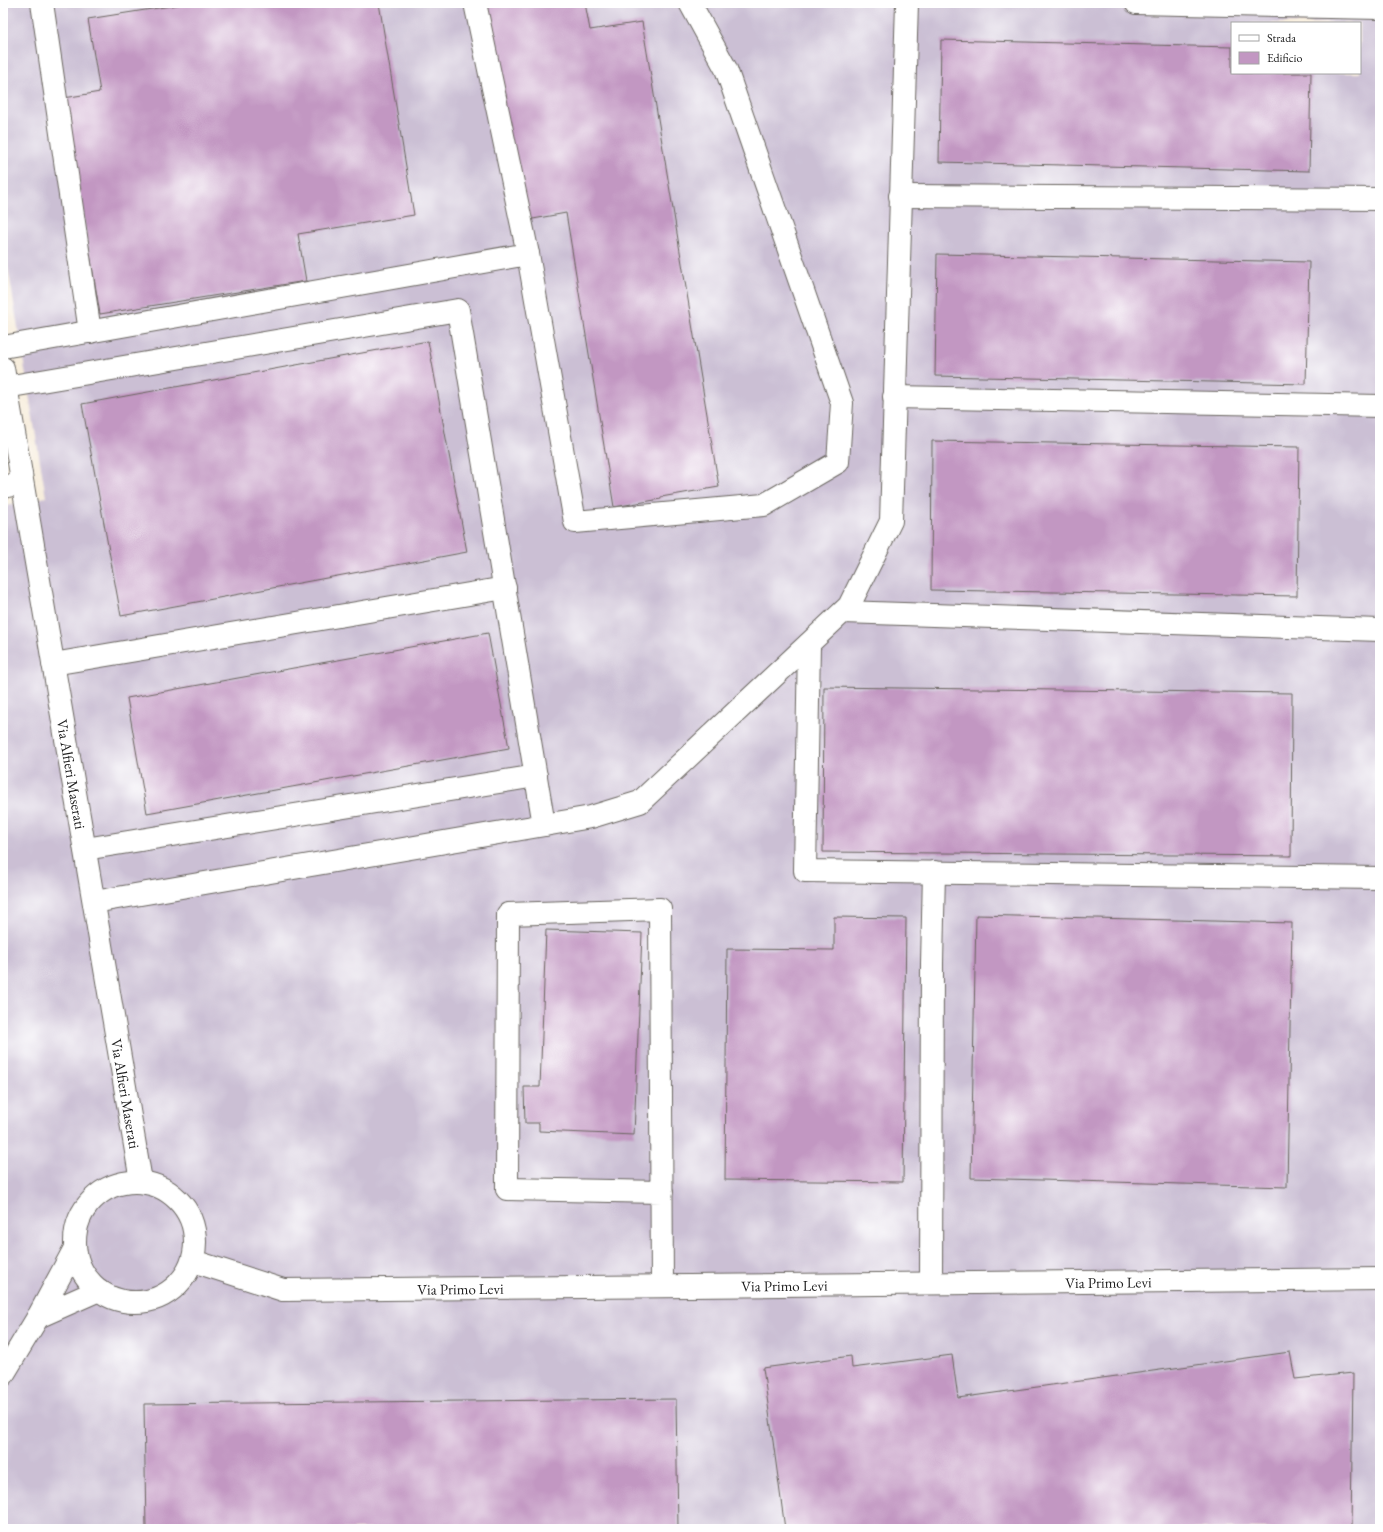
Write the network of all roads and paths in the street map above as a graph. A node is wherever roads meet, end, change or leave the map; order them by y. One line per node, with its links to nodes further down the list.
1 (42, 3): 10 (street)
2 (475, 3): 9 (street)
3 (690, 3): 9 (street)
4 (907, 3): 7 (street)
5 (1136, 3): 6 (street)
6 (1380, 8)
7 (900, 196): 8 (street); 13 (street)
8 (1380, 199)
9 (528, 254): 10 (street)
10 (90, 332): 11 (street)
11 (3, 348)
12 (5, 377): 15 (street, Via Alfieri Maserati); 16 (street)
13 (894, 397): 14 (street); 17 (street)
14 (1380, 406)
15 (13, 485): 20 (street, Via Alfieri Maserati)
16 (504, 588): 20 (street); 21 (street)
17 (843, 612): 18 (street); 19 (street)
18 (1380, 630)
19 (808, 644): 22 (street); 24 (street)
20 (53, 664): 23 (street, Via Alfieri Maserati)
21 (536, 776): 22 (street); 23 (street)
22 (544, 825): 26 (street)
23 (84, 848): 26 (street, Via Alfieri Maserati)
24 (934, 872): 25 (street); 32 (street)
25 (1380, 878)
26 (94, 902): 27 (street, Via Alfieri Maserati)
27 (141, 1181): 29 (street); 30 (street)
28 (662, 1192): 28 (street); 33 (street)
29 (75, 1248): 34 (street); 35 (street)
30 (193, 1261): 33 (street, Via Primo Levi); 34 (street)
31 (1380, 1279): 32 (street, Via Primo Levi)
32 (931, 1283): 33 (street, Via Primo Levi)
33 (662, 1286)
34 (99, 1290): 35 (street)
35 (38, 1317): 36 (street)
36 (3, 1375)

